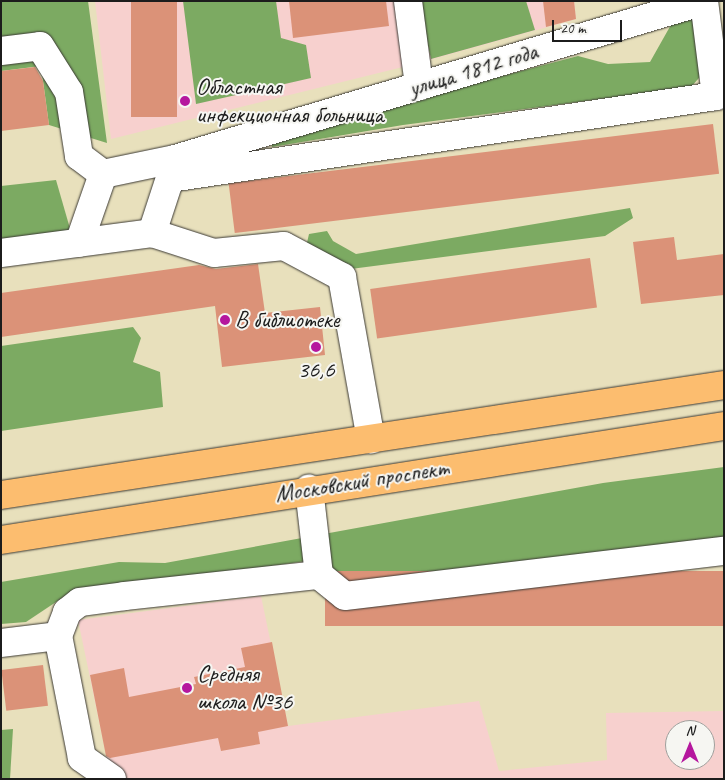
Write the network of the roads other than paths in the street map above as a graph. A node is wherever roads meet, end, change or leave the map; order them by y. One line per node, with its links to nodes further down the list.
1 (408, 1): 4 (street)
2 (704, 1): 4 (street, улица 1812 года); 5 (street)
3 (1, 51): 6 (street)
4 (420, 86): 5 (street, улица 1812 года)
5 (173, 169): 6 (street, улица 1812 года); 7 (street)
6 (103, 174): 8 (street)
7 (152, 233): 8 (street); 12 (street)
8 (79, 243): 9 (street)
9 (1, 253)
10 (724, 385): 12 (main road, Московский проспект)
11 (724, 426): 13 (main road, Московский проспект)
12 (371, 439): 14 (main road, Московский проспект)
13 (309, 489): 15 (main road, Московский проспект); 17 (street)
14 (1, 495)
15 (1, 540)
16 (724, 551): 17 (street)
17 (319, 575): 18 (street)
18 (58, 636): 19 (street); 20 (street)
19 (1, 643)
20 (112, 779)

